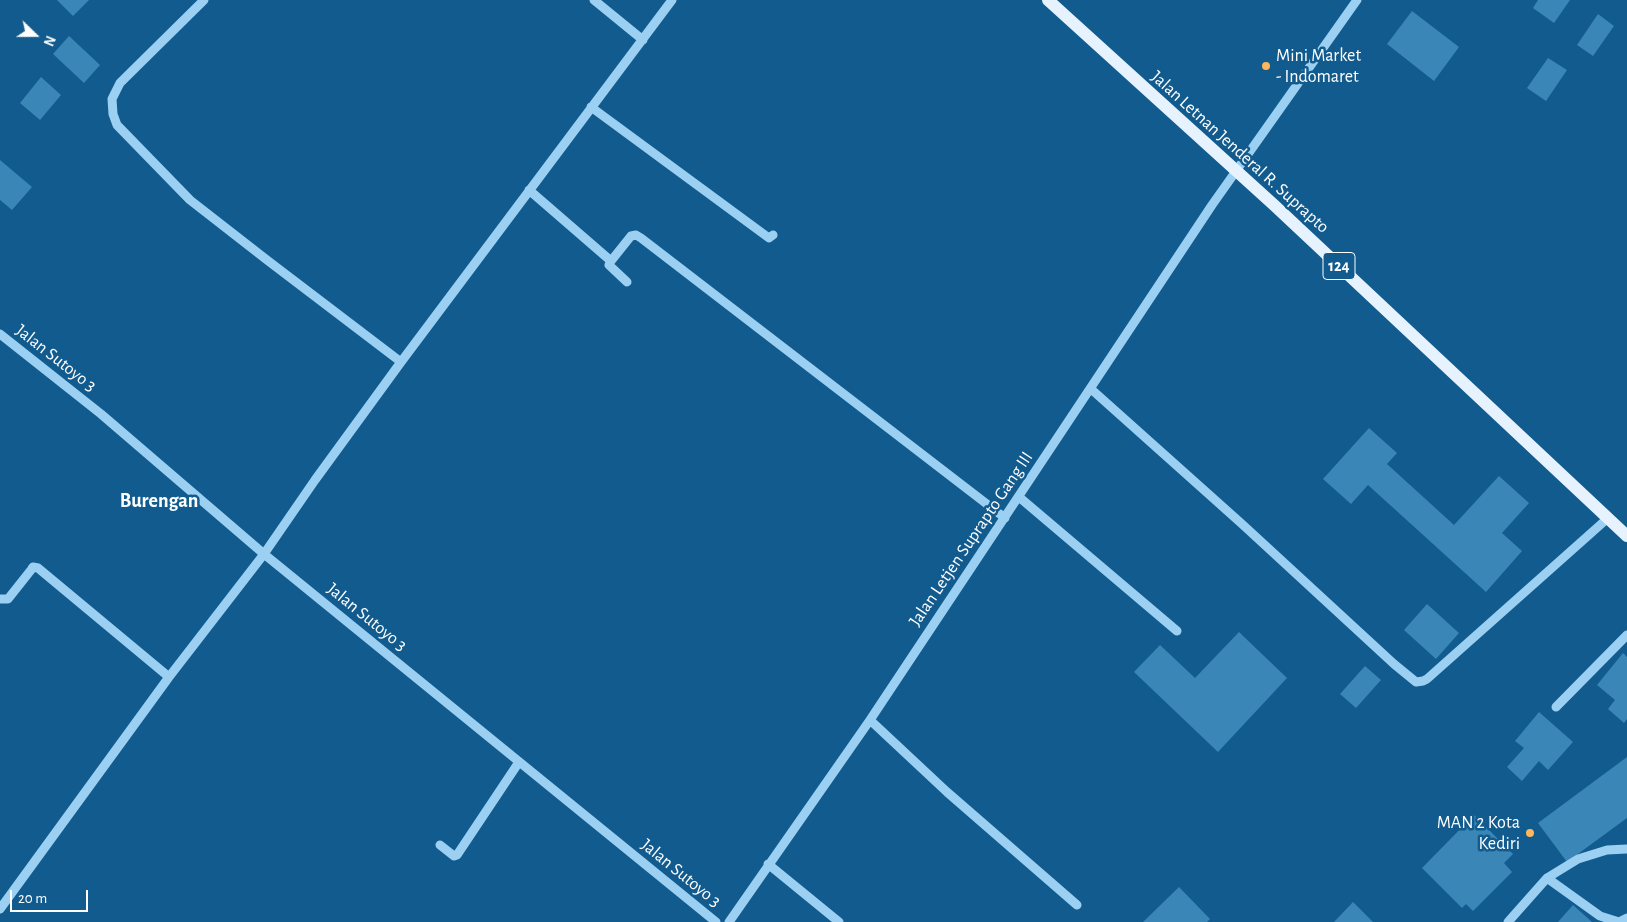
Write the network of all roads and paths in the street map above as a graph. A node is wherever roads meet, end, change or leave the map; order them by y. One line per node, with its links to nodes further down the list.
1 (204, 0): 14 (street)
2 (594, 0): 6 (street)
3 (672, 0): 6 (street)
4 (1048, 0): 8 (main road, Jalan Letnan Jenderal R. Suprapto / 124)
5 (1357, 0): 8 (street, Jalan Letjen Suprapto Gang III)
6 (643, 40): 7 (street)
7 (591, 107): 9 (street); 10 (street)
8 (1237, 172): 15 (street, Jalan Letjen Suprapto Gang III); 18 (main road, Jalan Letnan Jenderal R. Suprapto / 124)
9 (529, 190): 11 (street); 14 (street)
10 (774, 235)
11 (611, 261): 12 (street); 17 (street)
12 (627, 282)
13 (0, 334): 20 (street, Jalan Sutoyo 3)
14 (401, 362): 20 (street)
15 (1090, 388): 16 (street, Jalan Letjen Suprapto Gang III); 18 (street)
16 (1019, 497): 17 (street, Jalan Letjen Suprapto Gang III); 22 (street)
17 (1005, 518): 26 (street, Jalan Letjen Suprapto Gang III)
18 (1608, 518): 19 (main road, Jalan Letnan Jenderal R. Suprapto / 124)
19 (1627, 536)
20 (264, 554): 24 (street); 27 (street, Jalan Sutoyo 3)
21 (0, 599): 24 (street)
22 (1177, 631)
23 (1627, 635): 25 (street)
24 (169, 677): 33 (street)
25 (1556, 707)
26 (870, 720): 30 (street, Jalan Letjen Suprapto Gang III); 32 (street)
27 (519, 762): 28 (street); 35 (street, Jalan Sutoyo 3)
28 (440, 845)
29 (1627, 849): 31 (street)
30 (768, 864): 36 (street, Jalan Letjen Suprapto Gang III); 37 (street)
31 (1547, 878): 34 (street); 38 (street)
32 (1077, 905)
33 (0, 909)
34 (1627, 918)
35 (716, 922)
36 (729, 922)
37 (838, 922)
38 (1508, 922)

